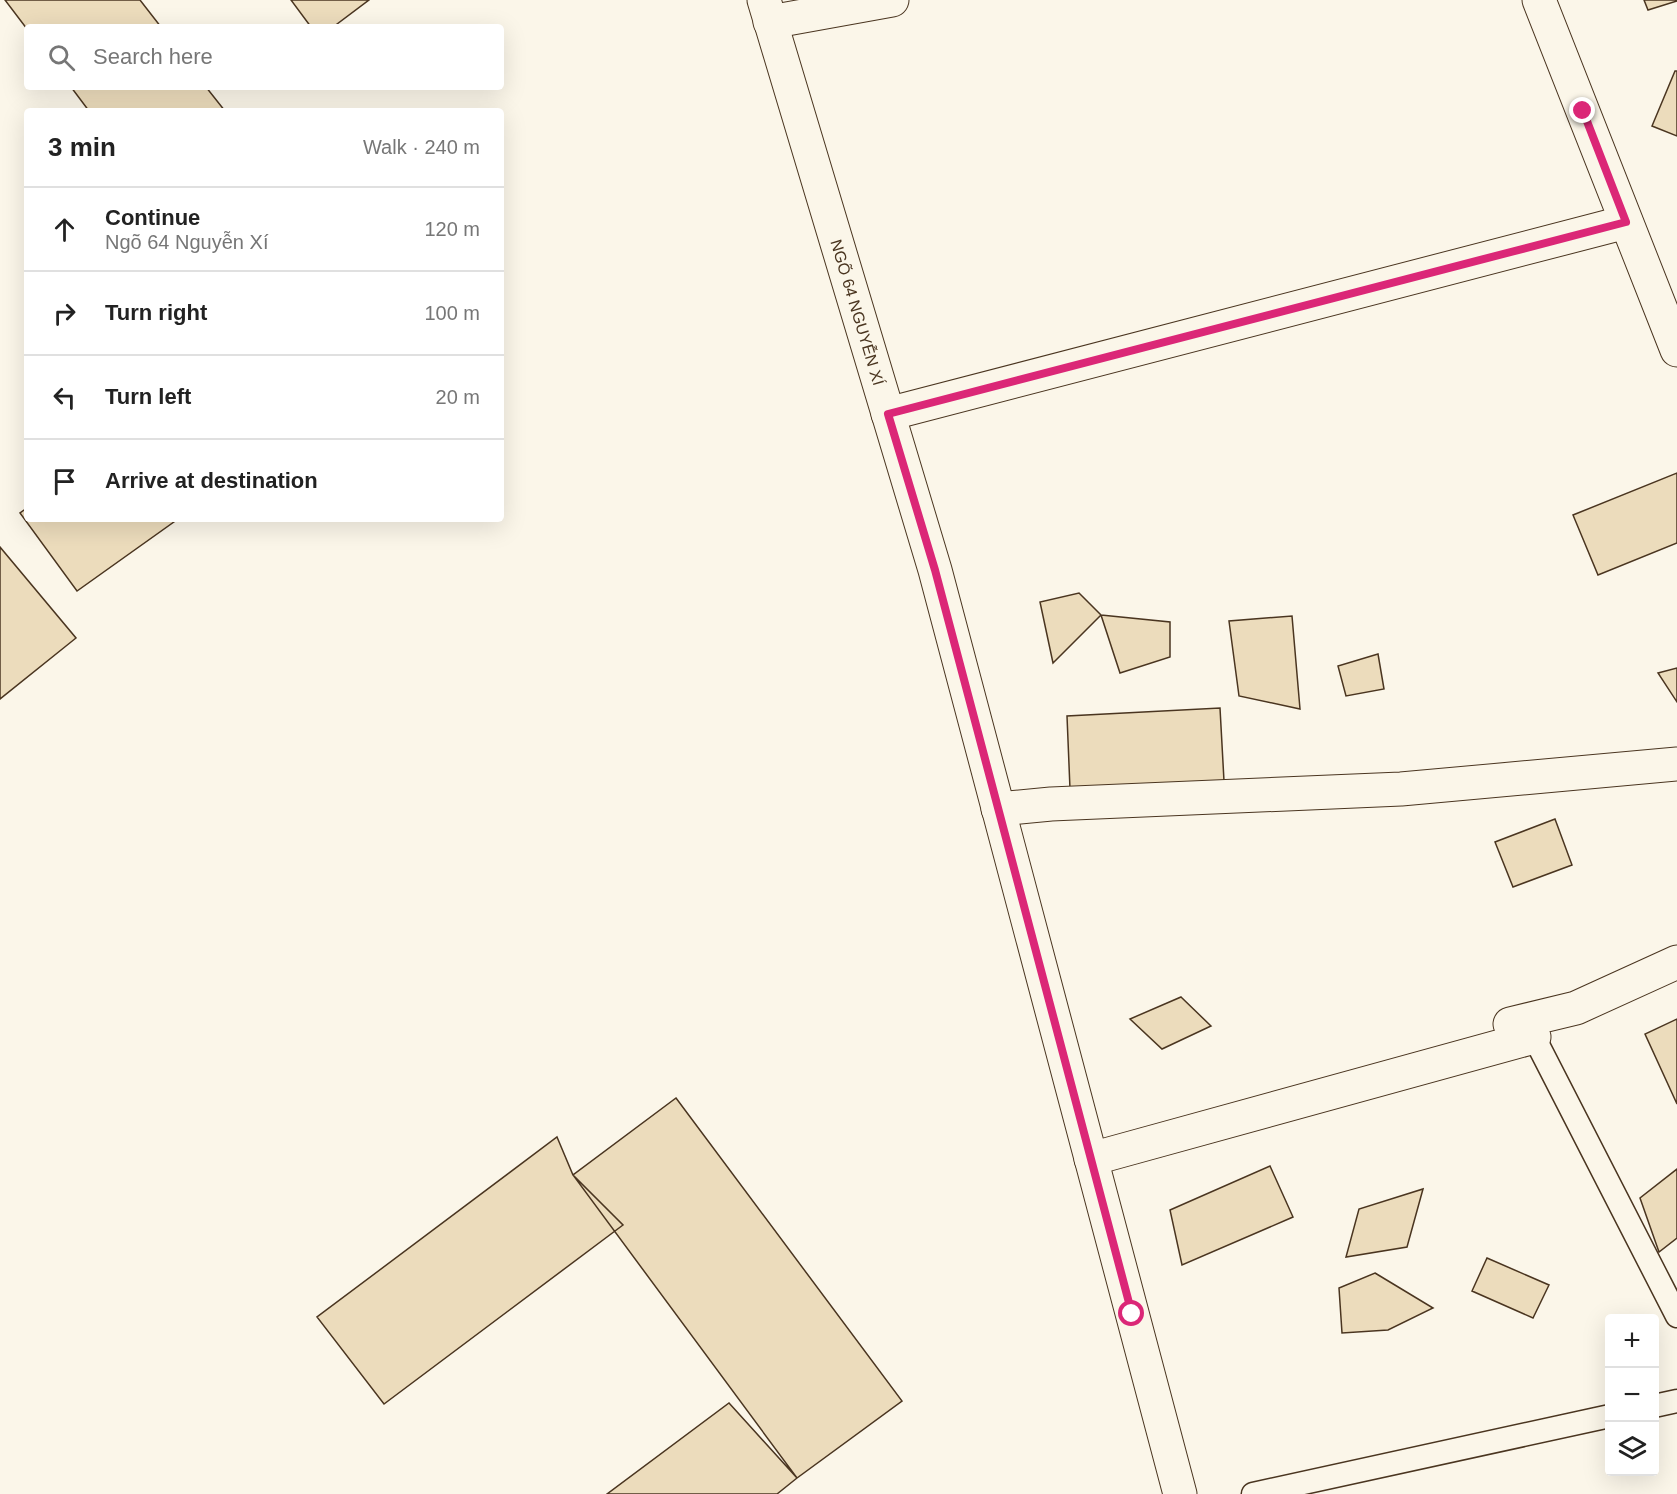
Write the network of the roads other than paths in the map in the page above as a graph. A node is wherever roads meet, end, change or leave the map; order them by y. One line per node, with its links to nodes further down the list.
1 (892, 0): 3 (street)
2 (1539, 0): 4 (street)
3 (767, 11): 6 (street, NGÕ 64 NGUYỄN XÍ)
4 (1626, 222): 5 (street); 6 (street)
5 (1677, 350)
6 (888, 414): 8 (street, NGÕ 64 NGUYỄN XÍ)
7 (1677, 764): 8 (street)
8 (998, 809): 11 (street, NGÕ 64 NGUYỄN XÍ)
9 (1677, 962): 10 (street)
10 (1534, 1037): 11 (street); 12 (lane)
11 (1091, 1159): 16 (street, NGÕ 64 NGUYỄN XÍ)
12 (1677, 1316)
13 (1677, 1401): 14 (lane)
14 (1659, 1405)
15 (1605, 1417): 17 (lane)
16 (1180, 1494)
17 (1253, 1494)

